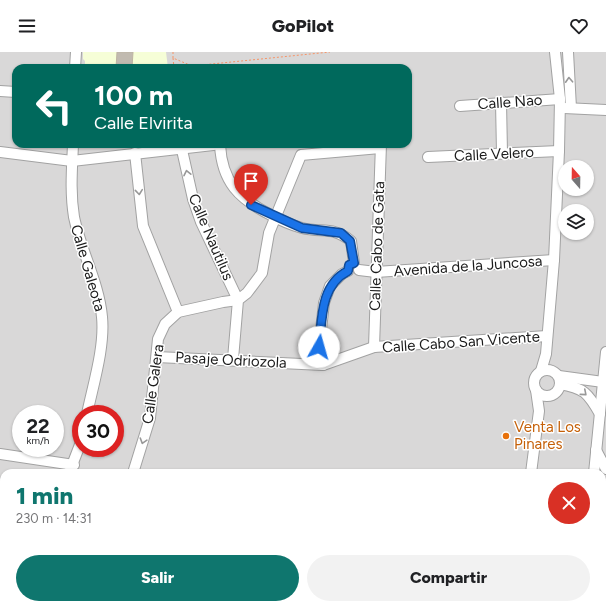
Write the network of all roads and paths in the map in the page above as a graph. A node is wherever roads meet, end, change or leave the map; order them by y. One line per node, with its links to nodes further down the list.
1 (76, 52): 7 (street)
2 (173, 52): 6 (path)
3 (330, 52): 10 (path)
4 (555, 52): 14 (street)
5 (568, 52): 14 (street, one-way to 5)
6 (173, 58): 8 (path); 9 (path)
7 (75, 64)
8 (174, 64)
9 (187, 64)
10 (212, 64)
11 (0, 91): 12 (street)
12 (12, 92)
13 (501, 102): 14 (street, Calle Nao); 15 (street, Calle Nao); 27 (street)
14 (564, 105): 16 (street, Calle Nao); 24 (street)
15 (460, 106)
16 (606, 110)
17 (73, 148): 30 (street, Calle Galeota)
18 (198, 148): 23 (street)
19 (221, 148): 31 (street)
20 (307, 148): 28 (street)
21 (362, 148): 28 (street)
22 (380, 148): 34 (street, Calle Cabo de Gata)
23 (182, 150): 26 (street); 35 (street, Calle Nautilus, one-way to 23)
24 (559, 151): 27 (street, Calle Velero); 32 (street)
25 (0, 152): 30 (street)
26 (135, 153): 30 (street); 36 (street, one-way to 36)
27 (502, 153): 29 (street, Calle Velero)
28 (309, 154): 31 (street)
29 (428, 157)
30 (72, 161): 49 (street, Calle Galeota)
31 (277, 218): 33 (street); 35 (street)
32 (554, 260): 34 (street, Avenida de la Juncosa); 37 (street)
33 (354, 268): 34 (street, Avenida de la Juncosa); 43 (street)
34 (376, 272): 38 (street, Calle Cabo de Gata)
35 (238, 300): 36 (street); 42 (street)
36 (178, 312): 41 (street, Calle Galera)
37 (547, 336): 38 (street, Calle Cabo San Vicente); 40 (street)
38 (374, 348): 43 (street, Pasaje Odriozola)
39 (606, 352): 46 (street)
40 (546, 354): 44 (street); 45 (street)
41 (157, 357): 42 (street, Pasaje Odriozola); 56 (street, Calle Galera, one-way to 56)
42 (233, 359): 43 (street, Pasaje Odriozola)
43 (323, 365)
44 (541, 371): 45 (street); 47 (street)
45 (558, 378): 46 (street); 48 (street); 51 (street, one-way to 51)
46 (603, 382): 51 (street)
47 (536, 390): 48 (street); 50 (street)
48 (553, 395): 50 (street)
49 (89, 405)
50 (539, 411): 57 (street)
51 (600, 414): 52 (street)
52 (596, 450): 58 (street); 59 (street)
53 (0, 454): 55 (street)
54 (76, 457): 55 (street)
55 (72, 469)
56 (134, 469)
57 (532, 469)
58 (594, 469)
59 (606, 469)

